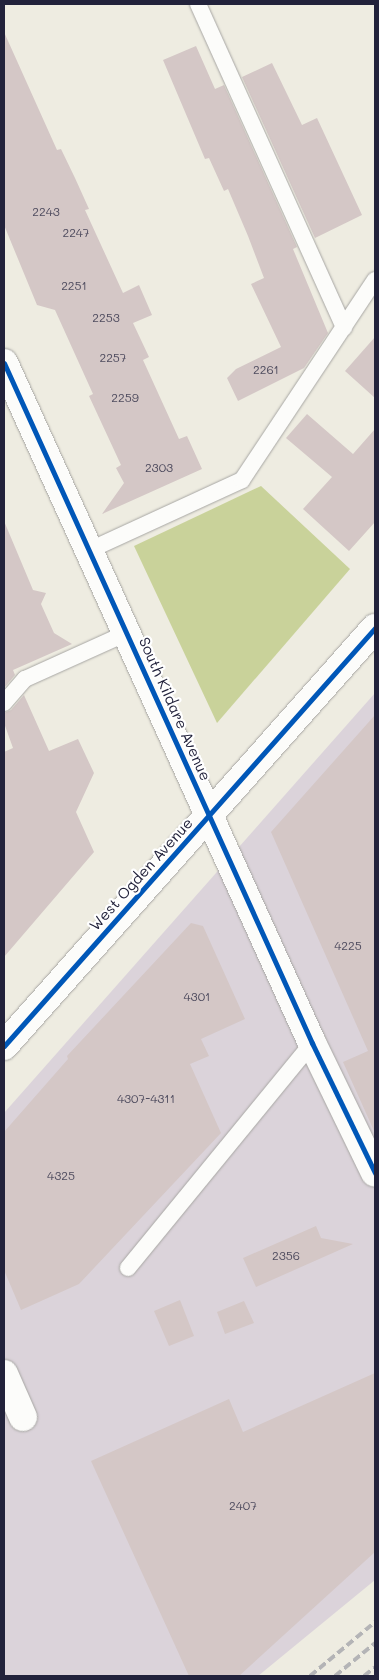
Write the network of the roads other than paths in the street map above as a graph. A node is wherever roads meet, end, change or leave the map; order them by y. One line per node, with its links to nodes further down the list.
1 (198, 4): 3 (lane)
2 (375, 280): 3 (lane)
3 (344, 328): 5 (lane)
4 (4, 363): 5 (street, South Kildare Avenue)
5 (90, 550): 7 (street, South Kildare Avenue)
6 (375, 628): 9 (street, West Ogden Avenue)
7 (127, 633): 8 (lane); 9 (street, South Kildare Avenue)
8 (4, 703)
9 (209, 816): 10 (street, South Kildare Avenue); 11 (street, West Ogden Avenue)
10 (312, 1042): 12 (street, South Kildare Avenue); 13 (lane)
11 (4, 1046)
12 (375, 1173)
13 (128, 1268)
14 (4, 1374): 15 (street)
15 (23, 1416)

